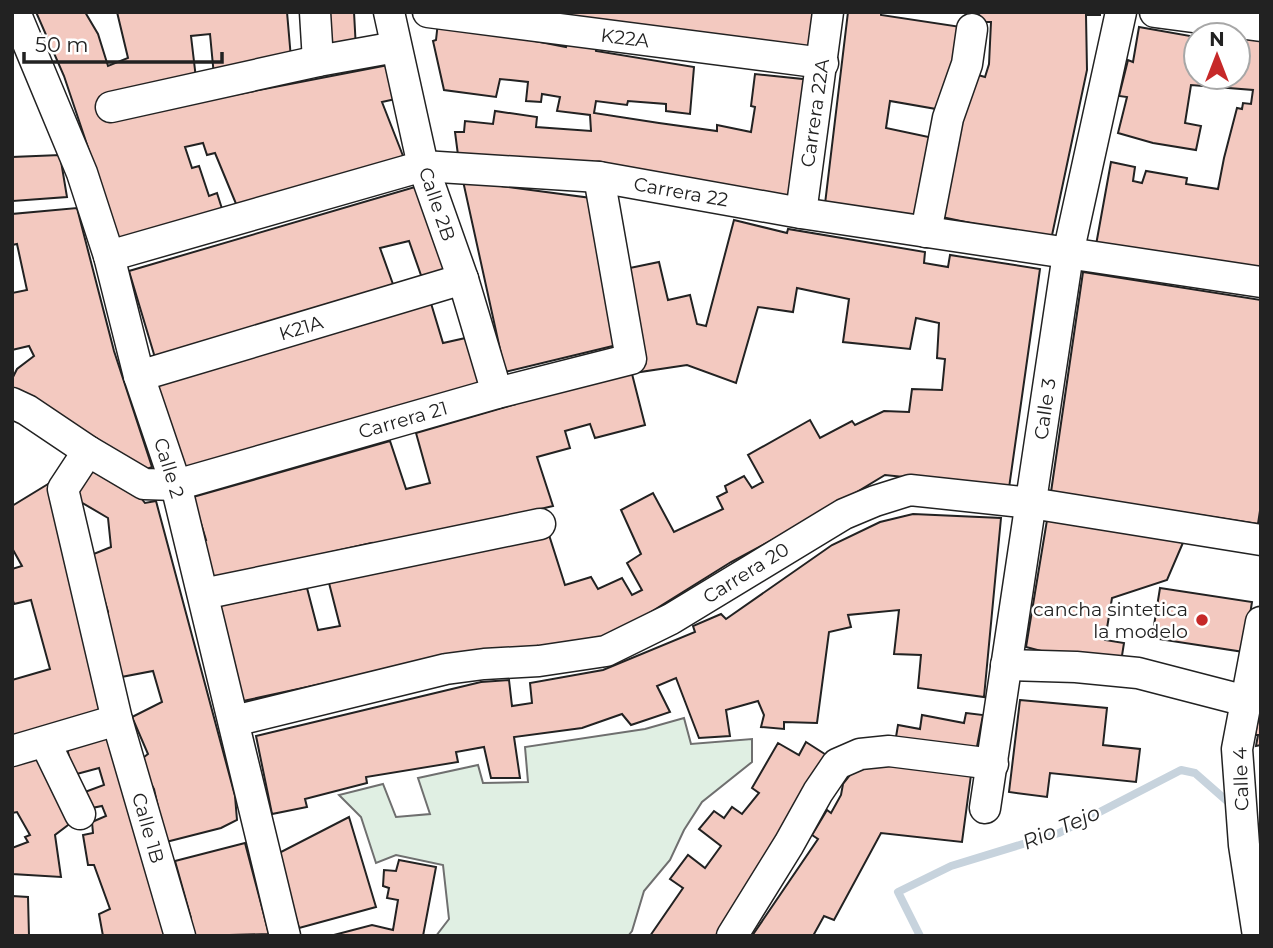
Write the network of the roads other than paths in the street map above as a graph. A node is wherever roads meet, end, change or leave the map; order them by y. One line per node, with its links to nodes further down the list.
1 (15, 12): 19 (street, Calle 2)
2 (315, 12): 11 (street)
3 (389, 12): 10 (street, Calle 2B)
4 (428, 12): 12 (street, K22A)
5 (828, 12): 12 (street, Carrera 22A)
6 (1122, 12): 18 (street, Calle 3)
7 (1155, 12): 8 (street)
8 (1261, 26)
9 (972, 30): 17 (street)
10 (396, 47): 11 (street); 14 (street, Calle 2B)
11 (318, 61): 13 (street)
12 (823, 63): 16 (street, Carrera 22A)
13 (111, 107)
14 (423, 166): 15 (street, Carrera 22); 19 (street, Carrera 22); 20 (street, Calle 2B)
15 (599, 177): 16 (street, Carrera 22); 23 (street, Carrera 21)
16 (801, 213): 17 (street, Carrera 22)
17 (926, 232): 18 (street, Carrera 22)
18 (1068, 254): 21 (street, Carrera 22); 27 (street, Calle 3)
19 (109, 256): 22 (street, Calle 2)
20 (463, 279): 22 (street, K21A); 23 (street, Calle 2B)
21 (1261, 282)
22 (139, 376): 26 (street, Calle 2)
23 (497, 393): 26 (street, Carrera 21)
24 (12, 403): 25 (street)
25 (88, 451): 26 (street); 34 (street)
26 (176, 485): 30 (street, Calle 2)
27 (1031, 503): 29 (street, Carrera 20); 32 (street, Calle 3); 35 (street, Carrera 20)
28 (540, 524): 30 (street)
29 (1261, 540)
30 (203, 594): 35 (street, Calle 2)
31 (1261, 622): 33 (street, Calle 4)
32 (1006, 666): 33 (street); 38 (street, Calle 3)
33 (1246, 701): 44 (street, Calle 4)
34 (117, 720): 36 (street); 41 (street, Calle 1B)
35 (234, 721): 42 (street, Calle 2)
36 (45, 742): 37 (street); 40 (street)
37 (12, 751)
38 (993, 764): 39 (street, Calle 3); 43 (street)
39 (985, 808)
40 (80, 814)
41 (180, 936)
42 (285, 936)
43 (732, 936)
44 (1258, 936)

